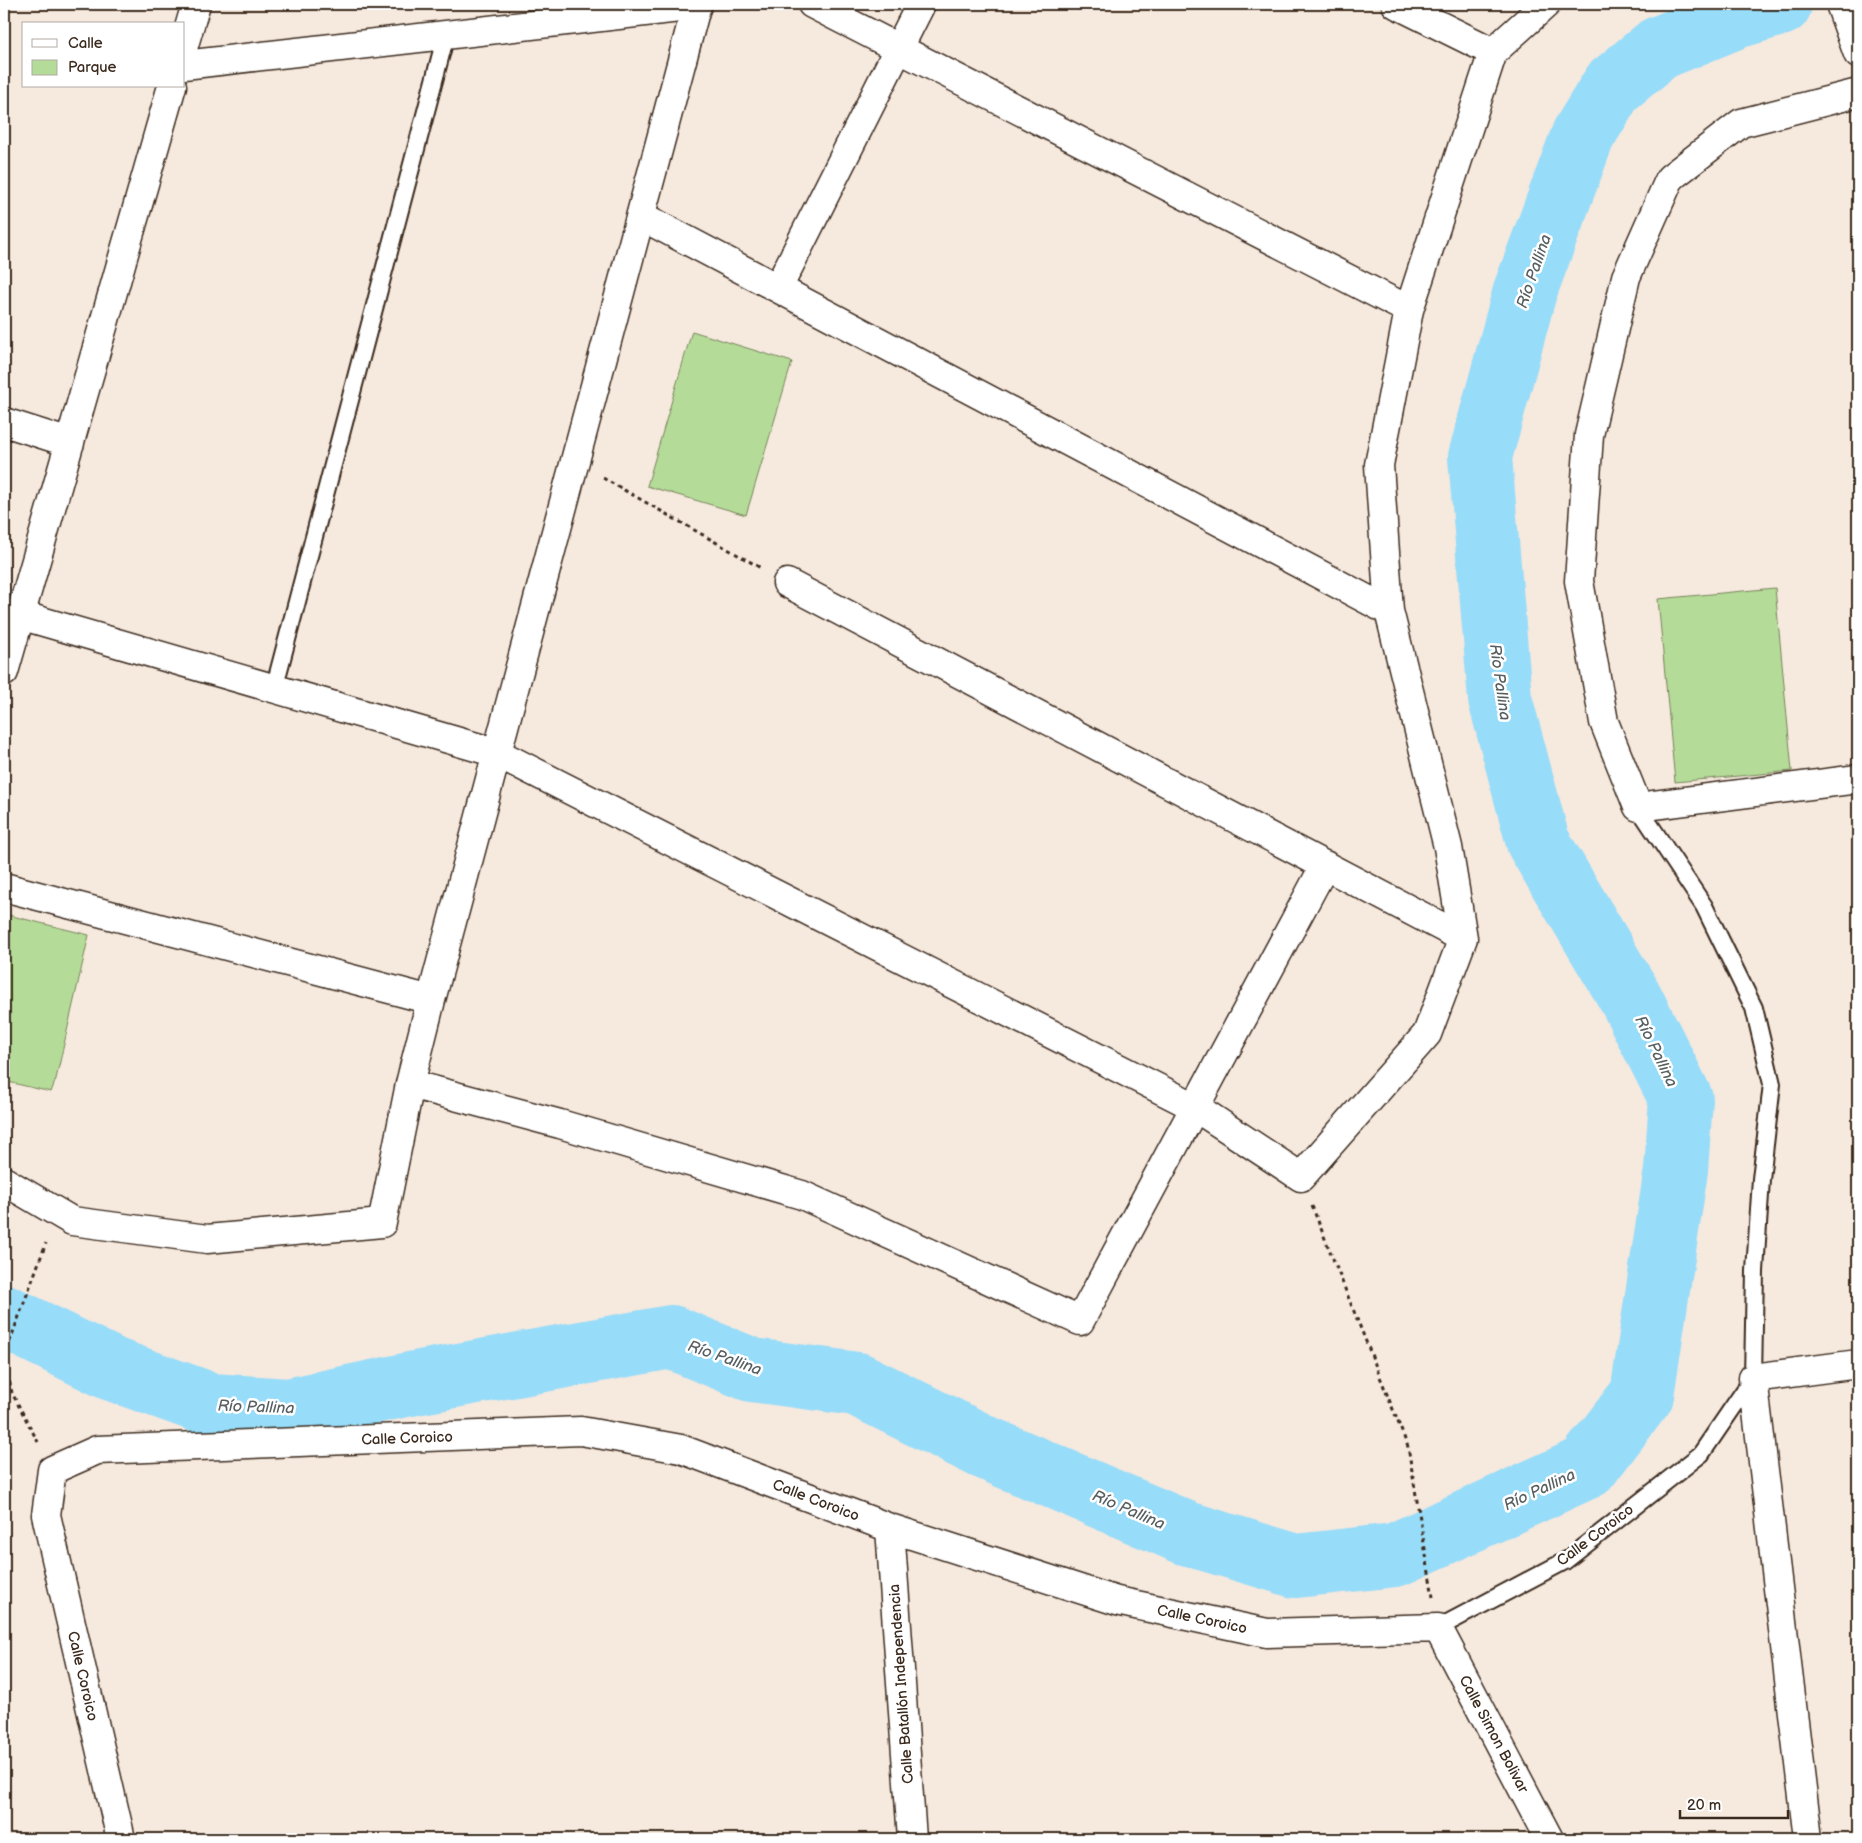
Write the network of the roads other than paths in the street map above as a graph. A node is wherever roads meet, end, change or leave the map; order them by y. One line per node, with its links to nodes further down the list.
1 (196, 4): 9 (street)
2 (812, 4): 11 (street)
3 (921, 4): 11 (street)
4 (1396, 4): 12 (street)
5 (1546, 4): 12 (street)
6 (1840, 4): 10 (street)
7 (697, 5): 8 (street); 16 (street)
8 (446, 35): 13 (street); 25 (lane)
9 (185, 42)
10 (1854, 43)
11 (898, 49): 17 (street); 18 (street)
12 (1493, 52): 18 (street)
13 (185, 65)
14 (171, 88): 20 (street)
15 (1858, 93): 28 (street)
16 (641, 216): 17 (street); 26 (street)
17 (778, 288): 22 (street)
18 (1409, 310): 22 (street)
19 (4, 422): 20 (street)
20 (70, 443): 23 (street)
21 (787, 583): 29 (street)
22 (1389, 611): 31 (street)
23 (20, 616): 24 (street); 25 (street)
24 (4, 672)
25 (274, 689): 26 (street)
26 (497, 752): 32 (street); 34 (street)
27 (1858, 779): 28 (street)
28 (1638, 807): 37 (lane)
29 (1325, 865): 31 (street); 34 (street)
30 (4, 886): 32 (street)
31 (1463, 938): 34 (street)
32 (431, 1000): 33 (street)
33 (410, 1084): 34 (street); 35 (street)
34 (1195, 1107)
35 (4, 1181)
36 (1858, 1364): 37 (street)
37 (1753, 1378): 39 (lane, Calle Coroico); 43 (street)
38 (890, 1528): 39 (street, Calle Coroico); 40 (street, Calle Coroico); 41 (street, Calle Batallón Independencia)
39 (1438, 1628): 42 (street, Calle Simon Bolivar)
40 (121, 1839)
41 (912, 1839)
42 (1549, 1839)
43 (1808, 1839)

